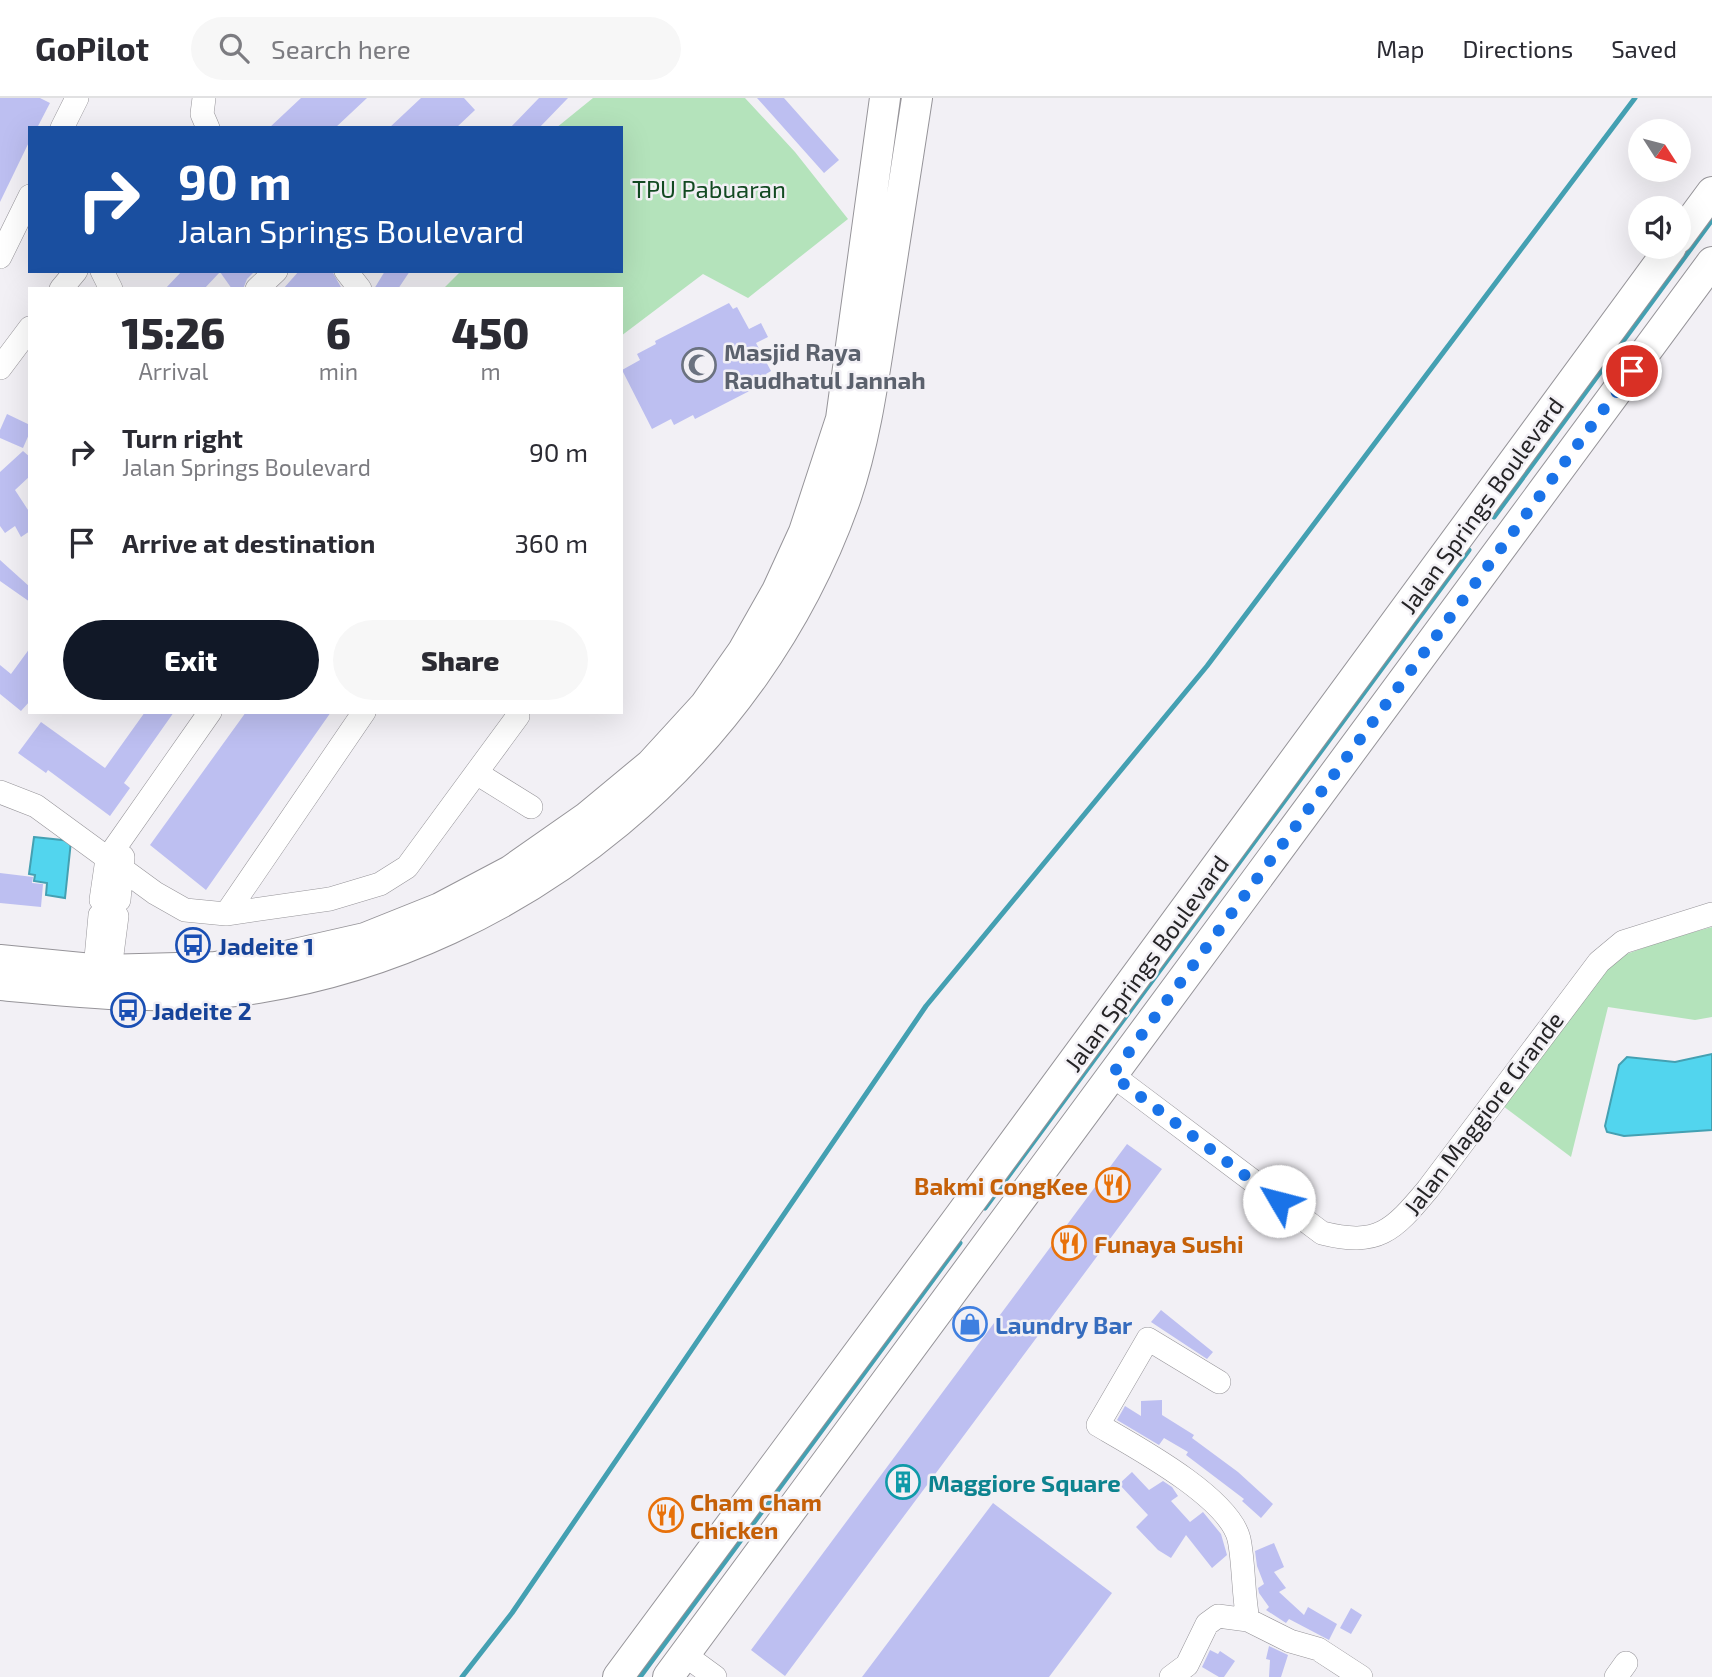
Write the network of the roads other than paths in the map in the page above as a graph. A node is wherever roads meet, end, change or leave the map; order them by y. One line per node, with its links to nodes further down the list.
1 (77, 98): 4 (street)
2 (885, 98): 18 (main road)
3 (917, 98): 18 (main road)
4 (63, 126)
5 (1712, 192): 7 (main road)
6 (28, 200): 8 (street)
7 (1691, 220)
8 (0, 257)
9 (1662, 259): 20 (main road, Jalan Springs Boulevard)
10 (1712, 262): 21 (main road, Jalan Springs Boulevard)
11 (74, 273): 14 (street)
12 (274, 273): 15 (street)
13 (348, 273): 16 (street)
14 (63, 287)
15 (259, 287)
16 (358, 287)
17 (28, 331): 19 (street)
18 (866, 338): 32 (main road)
19 (0, 368)
20 (1468, 522): 21 (main road); 35 (main road, Jalan Springs Boulevard)
21 (1501, 547): 34 (main road, Jalan Springs Boulevard)
22 (209, 714): 28 (street)
23 (363, 714): 29 (street)
24 (518, 716): 25 (street)
25 (478, 774): 27 (street); 29 (street)
26 (0, 792): 28 (street)
27 (531, 807)
28 (115, 864): 29 (street); 32 (street)
29 (226, 914)
30 (1712, 914): 34 (street, Jalan Maggiore Grande)
31 (0, 960): 32 (main road)
32 (102, 976): 33 (main road)
33 (0, 985)
34 (1112, 1075): 36 (main road, Jalan Springs Boulevard)
35 (960, 1217): 36 (main road); 41 (main road, Jalan Springs Boulevard)
36 (991, 1238): 39 (main road, Jalan Springs Boulevard)
37 (1219, 1382): 38 (street)
38 (1248, 1620): 40 (street); 43 (street)
39 (676, 1666): 42 (street)
40 (1187, 1673)
41 (618, 1677)
42 (715, 1677)
43 (1361, 1677)

